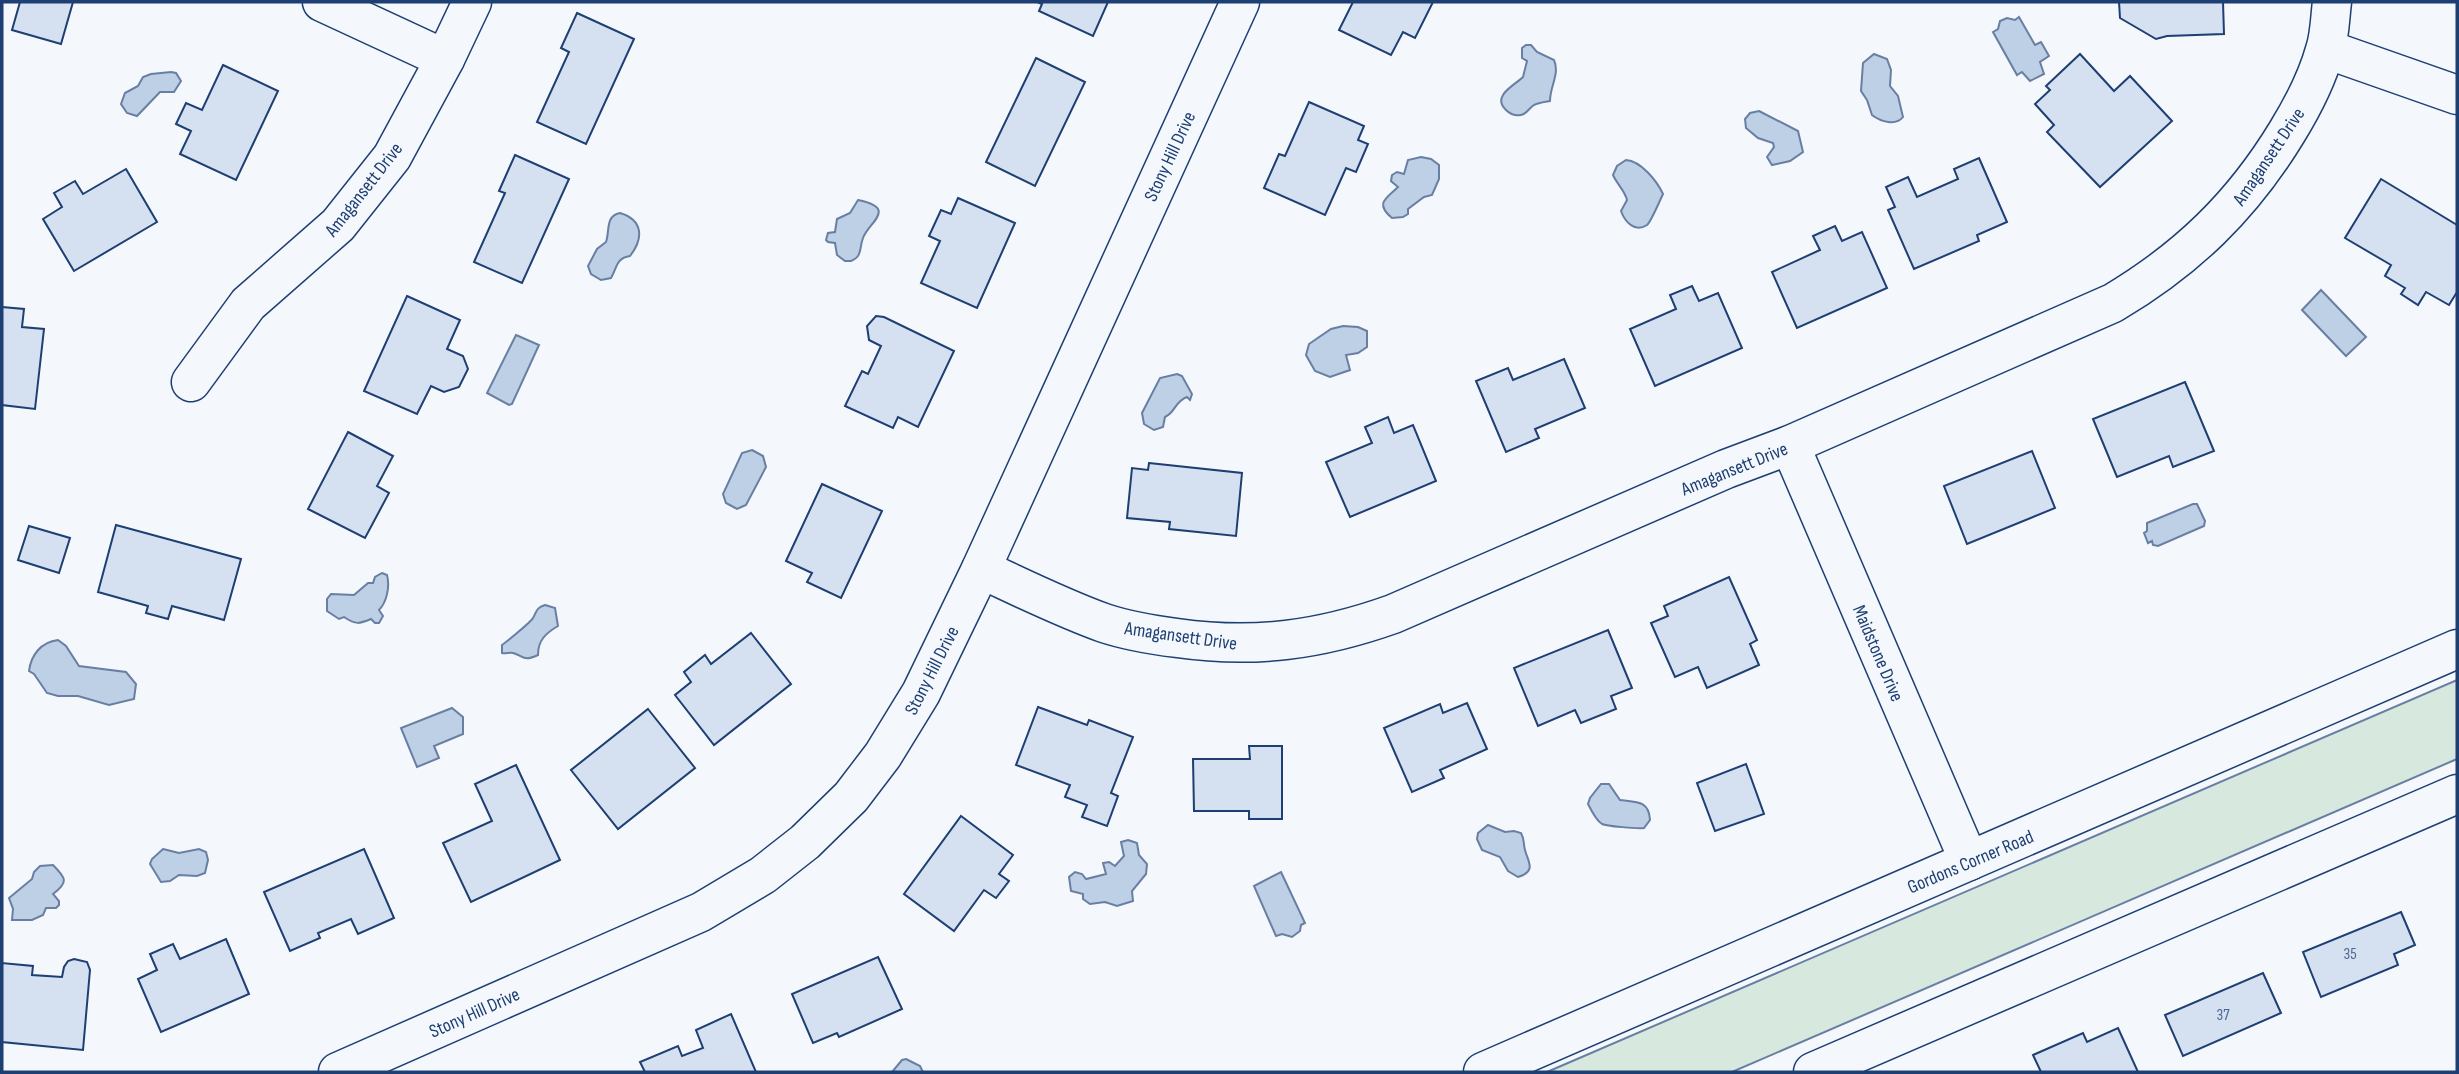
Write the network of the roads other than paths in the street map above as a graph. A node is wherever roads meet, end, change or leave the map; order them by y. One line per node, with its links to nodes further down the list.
1 (322, 2): 6 (street)
2 (472, 2): 6 (street, Amagansett Drive)
3 (1240, 2): 10 (street, Stony Hill Drive)
4 (2332, 2): 5 (street, Amagansett Drive)
5 (2326, 49): 7 (street); 9 (street, Amagansett Drive)
6 (444, 59): 8 (street, Amagansett Drive)
7 (2457, 95)
8 (191, 382)
9 (1790, 444): 10 (street, Amagansett Drive); 13 (street, Maidstone Drive)
10 (981, 569): 14 (street, Stony Hill Drive)
11 (2457, 649): 13 (street, Gordons Corner Road)
12 (2457, 794): 16 (street)
13 (1969, 861): 15 (street, Gordons Corner Road)
14 (350, 1070)
15 (1483, 1072)
16 (1813, 1072)

